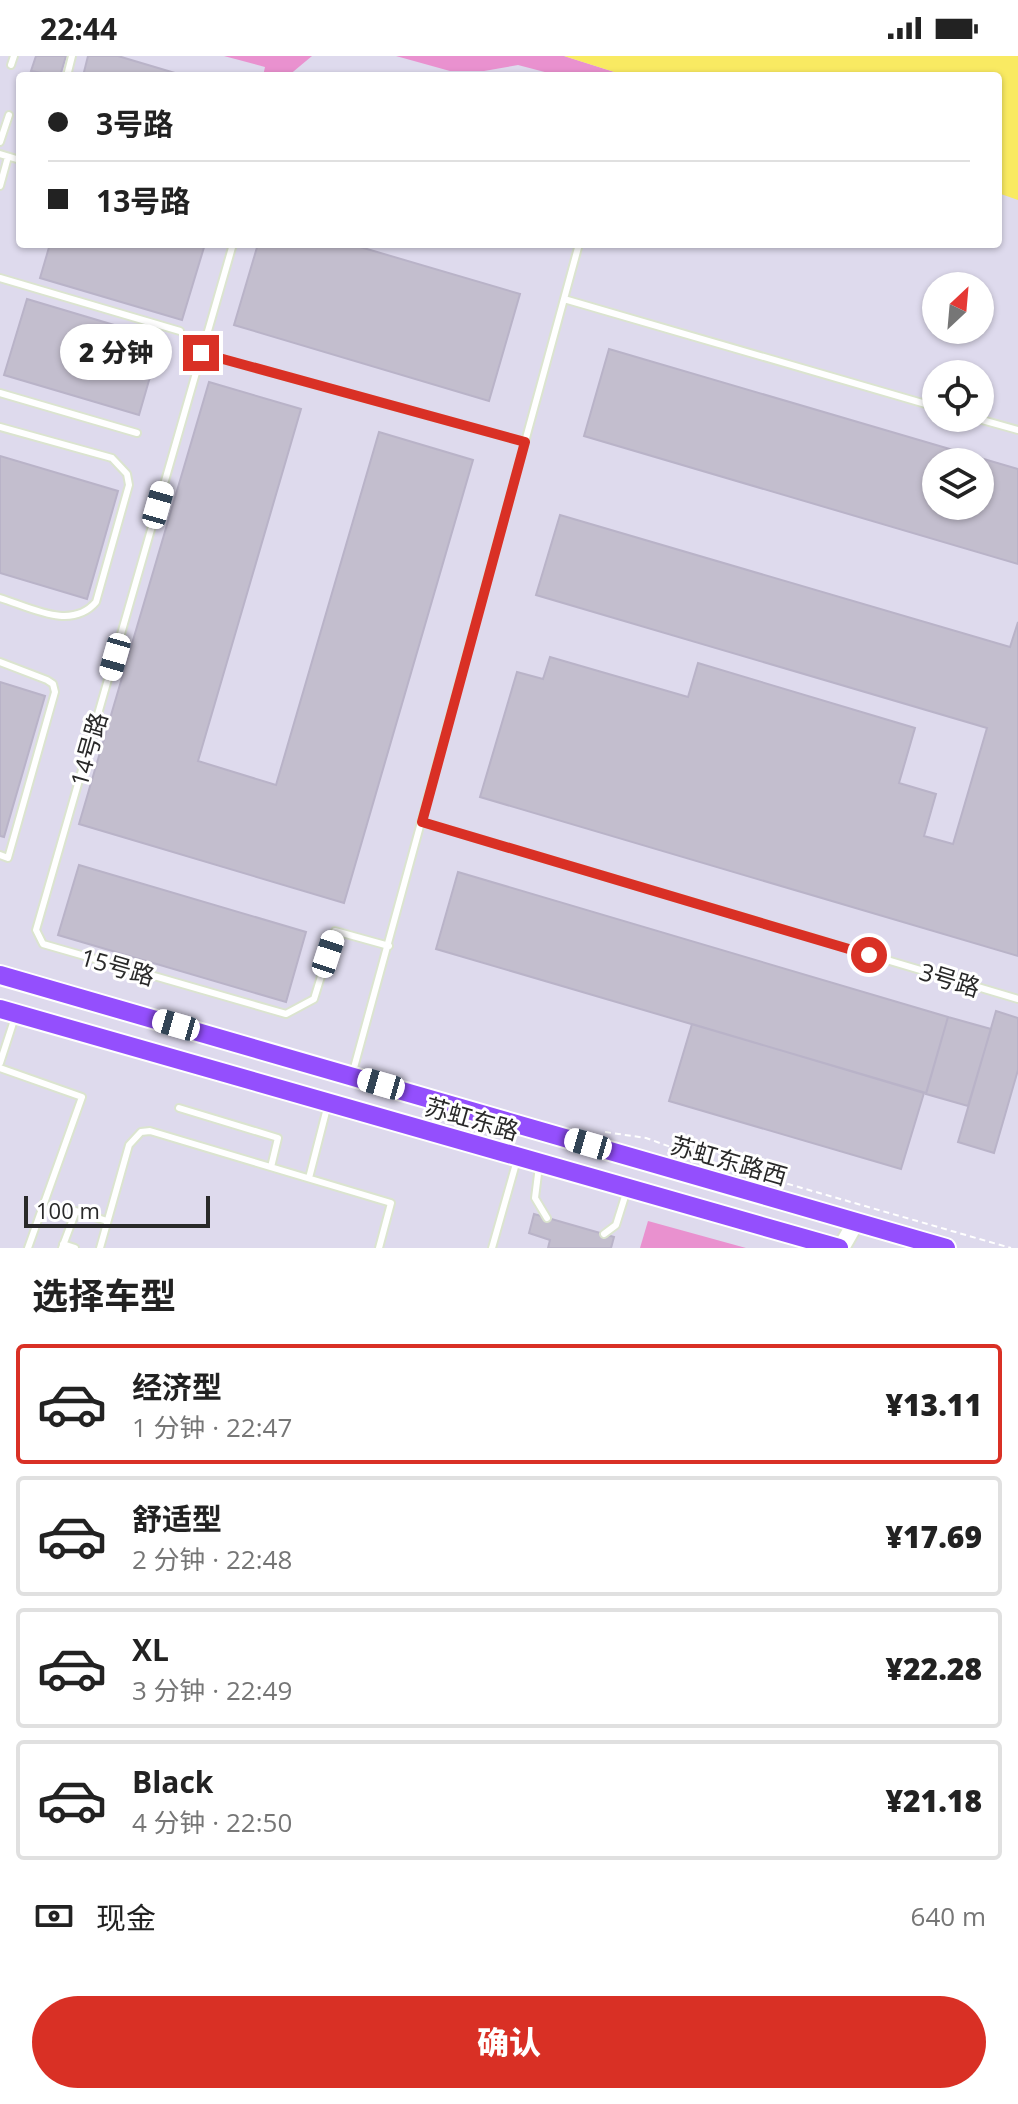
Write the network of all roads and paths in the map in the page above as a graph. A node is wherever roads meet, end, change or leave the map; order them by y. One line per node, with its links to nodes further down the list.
1 (14, 56): 2 (lane)
2 (11, 65)
3 (9, 115): 4 (lane)
4 (0, 142)
5 (0, 154): 6 (lane)
6 (8, 157): 7 (lane); 8 (lane)
7 (16, 159)
8 (0, 186)
9 (232, 248): 14 (lane, 14号路)
10 (578, 248): 12 (lane)
11 (0, 278): 13 (lane)
12 (564, 299): 16 (lane); 21 (lane)
13 (180, 331)
14 (201, 353): 21 (lane); 26 (lane, 14号路)
15 (0, 393): 20 (lane)
16 (922, 403)
17 (994, 423): 19 (lane)
18 (0, 427): 22 (lane)
19 (1018, 430)
20 (137, 433)
21 (525, 442): 24 (lane)
22 (0, 598)
23 (0, 662): 25 (lane)
24 (422, 822): 27 (lane); 29 (lane, 3号路)
25 (0, 855)
26 (36, 930): 27 (lane, 15号路)
27 (389, 946): 32 (lane)
28 (0, 975): 32 (main road, 苏虹东路)
29 (1018, 999)
30 (8, 1011): 31 (lane); 33 (main road, 苏虹东路)
31 (0, 1065): 46 (lane)
32 (352, 1075): 35 (main road, 苏虹东路)
33 (329, 1102): 36 (main road, 苏虹东路); 39 (lane)
34 (179, 1108): 38 (lane)
35 (588, 1144): 43 (main road, 苏虹东路西)
36 (518, 1156): 37 (main road, 苏虹东路); 50 (lane)
37 (540, 1162): 40 (main road, 苏虹东路); 41 (lane)
38 (271, 1167): 39 (lane); 42 (lane)
39 (309, 1178): 49 (lane)
40 (628, 1187): 44 (lane); 51 (main road, 苏虹东路)
41 (547, 1218)
42 (107, 1221): 45 (lane); 48 (lane)
43 (856, 1222): 51 (main road); 52 (main road); 53 (main road)
44 (604, 1234)
45 (63, 1246): 47 (lane)
46 (28, 1248)
47 (75, 1248)
48 (100, 1248)
49 (379, 1248)
50 (492, 1248)
51 (840, 1248)
52 (856, 1248)
53 (946, 1248)

